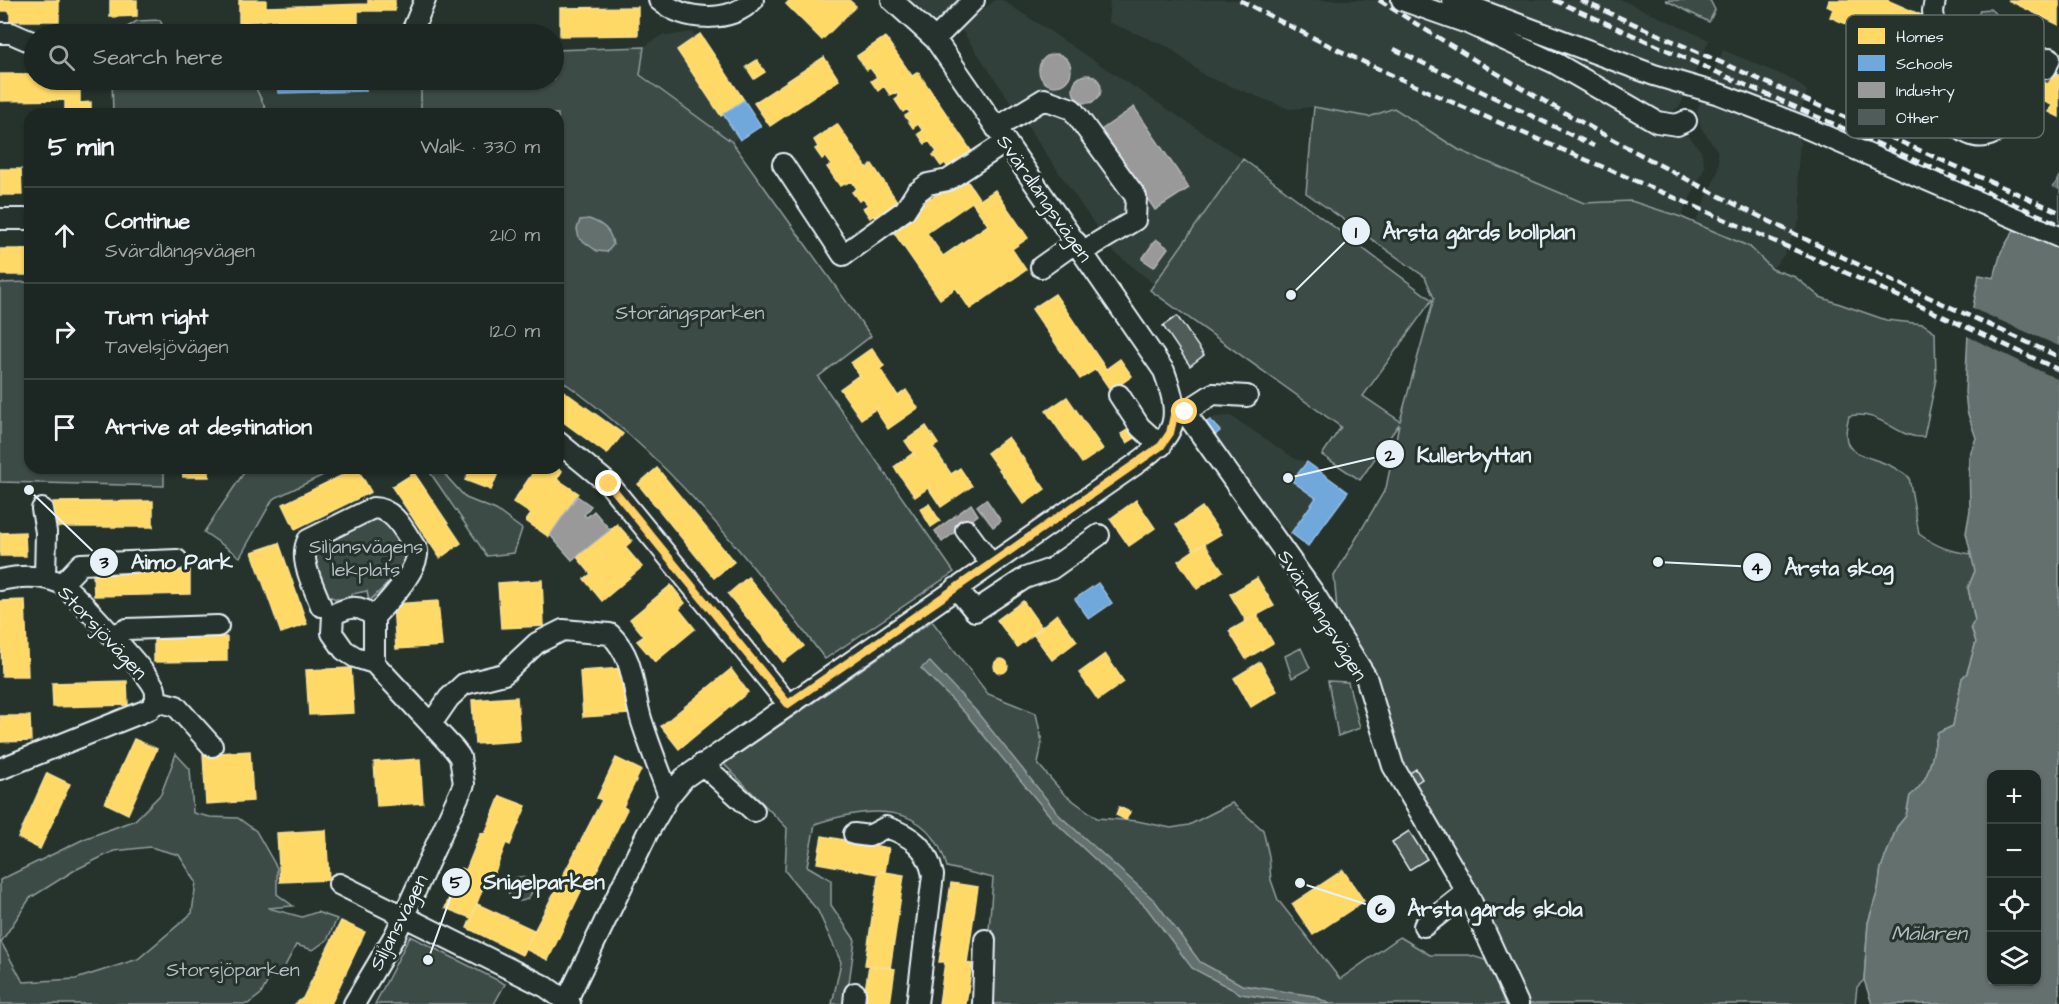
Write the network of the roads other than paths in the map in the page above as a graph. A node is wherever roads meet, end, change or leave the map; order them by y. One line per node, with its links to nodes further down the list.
1 (425, 0): 10 (street)
2 (659, 0): 3 (street)
3 (753, 0)
4 (892, 0): 13 (street, Svärdlångsvägen)
5 (974, 0): 13 (street)
6 (1402, 0): 14 (street)
7 (1453, 0): 19 (street)
8 (1935, 0): 9 (street)
9 (1933, 15)
10 (415, 24)
11 (0, 33): 12 (street)
12 (24, 39)
13 (935, 39): 15 (street, Svärdlångsvägen)
14 (1686, 121)
15 (1001, 135): 16 (street); 20 (street, Svärdlångsvägen); 20 (street)
16 (783, 164)
17 (0, 219): 18 (street)
18 (24, 219)
19 (2059, 237)
20 (1079, 247): 21 (street); 24 (street, Svärdlångsvägen)
21 (1041, 267)
22 (1119, 395): 25 (street)
23 (1247, 396): 24 (street)
24 (1180, 411): 25 (street); 50 (street, Svärdlångsvägen)
25 (1161, 446): 31 (street)
26 (564, 447): 41 (street)
27 (42, 509): 33 (street)
28 (966, 530): 31 (street)
29 (1099, 536): 34 (street)
30 (177, 560): 33 (street)
31 (991, 564): 34 (street)
32 (0, 580): 33 (street, Storsjövägen)
33 (54, 581): 38 (street, Storsjövägen)
34 (956, 588): 41 (street)
35 (321, 606): 36 (street)
36 (374, 617): 39 (street); 39 (street, Siljansvägen)
37 (218, 626): 38 (street)
38 (112, 636): 40 (street, Storsjövägen)
39 (374, 663): 42 (street, Siljansvägen)
40 (156, 701): 43 (street); 45 (street)
41 (788, 704): 44 (street)
42 (431, 724): 46 (street); 51 (street, Siljansvägen)
43 (212, 746)
44 (702, 764): 46 (street); 47 (street)
45 (0, 769)
46 (669, 796): 54 (street)
47 (754, 811)
48 (854, 834): 56 (street)
49 (339, 884): 51 (street)
50 (1467, 892): 52 (street); 58 (street, Svärdlångsvägen)
51 (402, 917): 54 (street); 55 (street, Siljansvägen)
52 (1424, 926)
53 (985, 940): 57 (street)
54 (567, 1003)
55 (354, 1004)
56 (917, 1004)
57 (983, 1004)
58 (1518, 1004)

